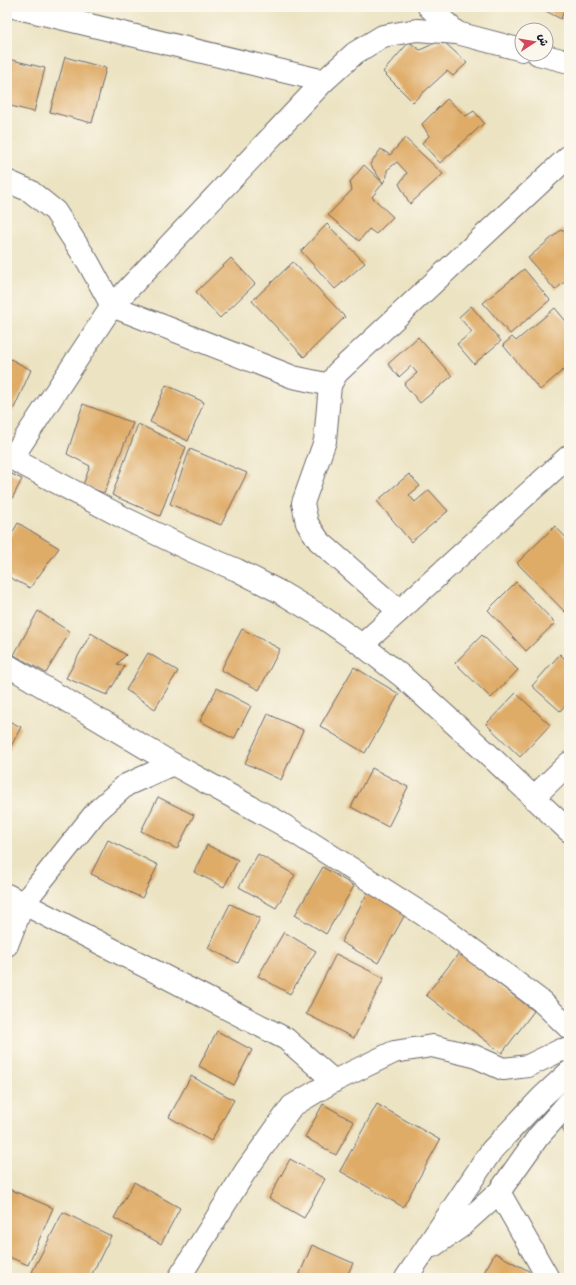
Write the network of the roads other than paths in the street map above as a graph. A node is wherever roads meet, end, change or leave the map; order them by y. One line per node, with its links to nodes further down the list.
1 (14, 7): 7 (street)
2 (429, 7): 3 (street)
3 (457, 33): 4 (street); 7 (street)
4 (514, 48)
5 (554, 58): 6 (street)
6 (569, 62)
7 (324, 81): 10 (street)
8 (569, 156): 11 (street)
9 (7, 181): 10 (street)
10 (112, 306): 11 (street); 13 (street)
11 (330, 385): 14 (street)
12 (569, 456): 14 (street)
13 (10, 457): 15 (street)
14 (398, 611): 15 (street)
15 (362, 644): 19 (street)
16 (7, 665): 18 (street)
17 (569, 763): 19 (street)
18 (173, 764): 21 (street); 23 (street)
19 (533, 798): 20 (street)
20 (569, 831)
21 (15, 900): 22 (street); 26 (street)
22 (7, 945)
23 (569, 1028)
24 (569, 1050): 26 (street)
25 (569, 1072): 29 (street)
26 (334, 1081): 30 (street)
27 (569, 1102): 28 (street)
28 (499, 1192): 29 (street); 32 (street)
29 (423, 1253): 31 (street)
30 (179, 1278)
31 (406, 1278)
32 (548, 1278)

